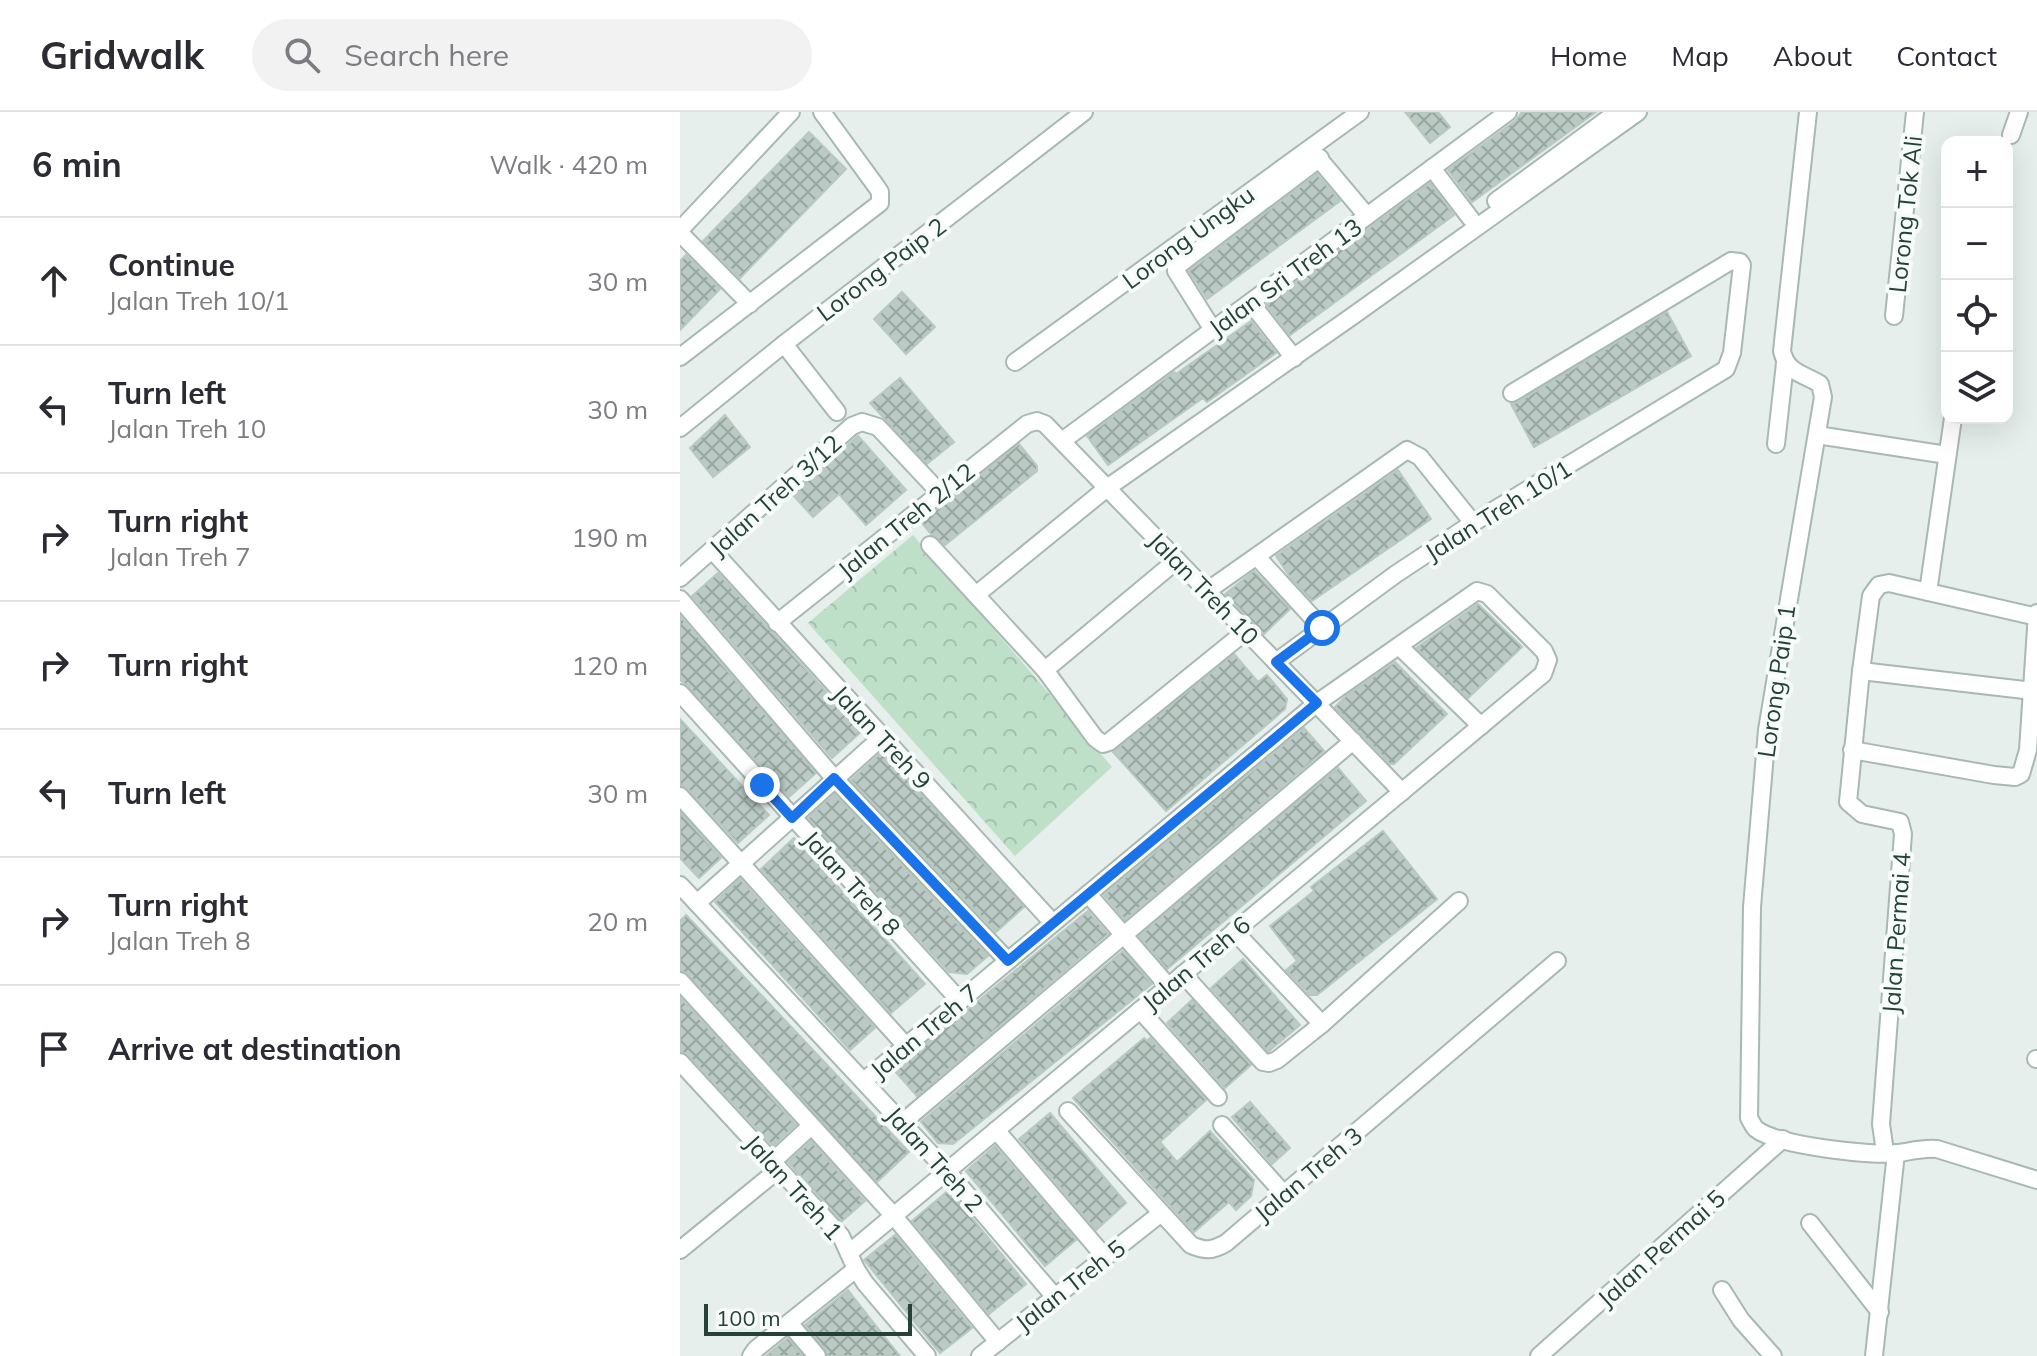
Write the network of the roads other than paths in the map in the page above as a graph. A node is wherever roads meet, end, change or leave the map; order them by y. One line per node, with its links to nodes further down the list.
1 (791, 112): 16 (street)
2 (822, 112): 18 (street)
3 (1084, 112): 21 (street, Lorong Paip 2)
4 (1360, 112): 12 (street, Lorong Ungku)
5 (1508, 112): 13 (street, Jalan Sri Treh 13)
6 (1617, 112): 15 (street)
7 (1638, 112): 22 (street)
8 (1808, 112): 25 (street)
9 (1915, 112): 19 (street, Lorong Tok Ali)
10 (2019, 112): 11 (street)
11 (2011, 135)
12 (1314, 153): 14 (street); 20 (street); 24 (street, Lorong Ungku)
13 (1432, 168): 14 (street, Jalan Sri Treh 13); 15 (street)
14 (1367, 216): 17 (street, Jalan Sri Treh 13)
15 (1471, 219): 22 (street)
16 (680, 231): 18 (street)
17 (1251, 303): 20 (street, Jalan Sri Treh 13); 22 (street)
18 (750, 304): 23 (street)
19 (1894, 316)
20 (1213, 330): 32 (street, Jalan Sri Treh 13)
21 (784, 344): 27 (street); 30 (street, Lorong Paip 2)
22 (1291, 355): 35 (street)
23 (680, 357)
24 (1015, 362)
25 (1785, 363): 31 (street, Lorong Paip 1); 33 (street)
26 (1512, 393): 37 (street, Jalan Treh 10/1)
27 (837, 412)
28 (1037, 421): 32 (street, Jalan Treh 10); 36 (street, Jalan Treh 2/12)
29 (1952, 424): 34 (street)
30 (680, 428)
31 (1817, 435): 34 (street); 91 (street, Lorong Paip 1)
32 (1062, 441): 35 (street, Jalan Treh 10)
33 (1776, 444)
34 (1947, 455): 44 (street)
35 (1107, 488): 41 (street, Jalan Treh 10); 45 (street)
36 (940, 493): 39 (street, Jalan Treh 3/12); 48 (street, Jalan Treh 2/12)
37 (1473, 523): 40 (street); 49 (street, Jalan Treh 10/1)
38 (930, 545): 45 (street)
39 (712, 550): 42 (street, Jalan Treh 3/12); 48 (street, Jalan Treh 9)
40 (1257, 557): 43 (street); 49 (street)
41 (1177, 560): 43 (street, Jalan Treh 10); 53 (street)
42 (680, 578)
43 (1207, 591): 50 (street, Jalan Treh 10)
44 (1928, 592): 47 (street); 54 (street)
45 (977, 594): 53 (street)
46 (680, 599): 63 (street)
47 (2037, 615): 56 (street)
48 (777, 623): 60 (street, Jalan Treh 9)
49 (1322, 628): 52 (street, Jalan Treh 10/1)
50 (1246, 631): 52 (street, Jalan Treh 10); 53 (street)
51 (1400, 647): 55 (street, Jalan Treh 7); 58 (street, Jalan Treh 7); 59 (street)
52 (1276, 662): 58 (street, Jalan Treh 10)
53 (1045, 670)
54 (1861, 671): 56 (street); 62 (street)
55 (1543, 674): 59 (street, Jalan Treh 6)
56 (2033, 691): 62 (street)
57 (680, 693): 66 (street, Jalan Treh 8)
58 (1317, 703): 61 (street, Jalan Treh 10); 68 (street, Jalan Treh 7)
59 (1481, 726): 64 (street, Jalan Treh 6)
60 (882, 737): 63 (street); 71 (street, Jalan Treh 9)
61 (1353, 741): 64 (street, Jalan Treh 10); 73 (street)
62 (1852, 750): 92 (street, Jalan Permai 4)
63 (834, 778): 66 (street); 74 (street)
64 (1402, 792): 72 (street, Jalan Treh 6)
65 (680, 796): 67 (street)
66 (792, 818): 67 (street); 79 (street, Jalan Treh 8)
67 (741, 864): 69 (street); 82 (street)
68 (1088, 894): 71 (street, Jalan Treh 7); 73 (street)
69 (686, 896): 84 (street, Jalan Treh 2)
70 (1459, 901): 81 (street)
71 (1053, 923): 74 (street, Jalan Treh 7)
72 (1234, 931): 76 (street, Jalan Treh 6); 81 (street)
73 (1125, 936): 78 (street); 87 (street)
74 (1008, 961): 79 (street, Jalan Treh 7)
75 (1557, 961): 96 (street, Jalan Treh 3)
76 (1183, 974): 78 (street, Jalan Treh 6); 81 (street)
77 (680, 981): 89 (street)
78 (1168, 986): 80 (street, Jalan Treh 6)
79 (960, 1001): 82 (street, Jalan Treh 7)
80 (1140, 1010): 85 (street); 90 (street, Jalan Treh 6)
81 (1322, 1024)
82 (906, 1046): 84 (street, Jalan Treh 7)
83 (680, 1062): 93 (street, Jalan Treh 1)
84 (864, 1081): 87 (street, Jalan Treh 2)
85 (1218, 1097)
86 (1068, 1111): 97 (street, Jalan Treh 3)
87 (903, 1122): 94 (street, Jalan Treh 2)
88 (1222, 1125): 96 (street)
89 (811, 1126): 93 (street); 98 (street)
90 (996, 1130): 94 (street, Jalan Treh 6); 102 (street)
91 (1783, 1139): 92 (street, Lorong Paip 1); 113 (street, Jalan Permai 5)
92 (1891, 1153): 95 (street, Lorong Paip 1); 106 (street)
93 (776, 1165): 100 (street); 101 (street, Jalan Treh 1)
94 (947, 1171): 98 (street, Jalan Treh 6); 105 (street, Jalan Treh 2)
95 (2037, 1180)
96 (1284, 1194): 97 (street, Jalan Treh 3)
97 (1160, 1214): 102 (street, Jalan Treh 5)
98 (893, 1215): 101 (street, Jalan Treh 6); 108 (street)
99 (1810, 1223): 106 (street)
100 (680, 1250)
101 (849, 1253): 103 (street, Jalan Treh 1)
102 (1105, 1257): 105 (street, Jalan Treh 5)
103 (856, 1269): 107 (street); 111 (street, Jalan Treh 1)
104 (1722, 1290): 114 (street)
105 (1055, 1297): 108 (street, Jalan Treh 5)
106 (1880, 1312): 115 (street)
107 (790, 1324): 109 (street); 110 (street)
108 (998, 1342): 112 (street, Jalan Treh 5)
109 (751, 1356)
110 (817, 1356)
111 (927, 1356)
112 (980, 1356)
113 (1539, 1356)
114 (1773, 1356)
115 (1874, 1356)

